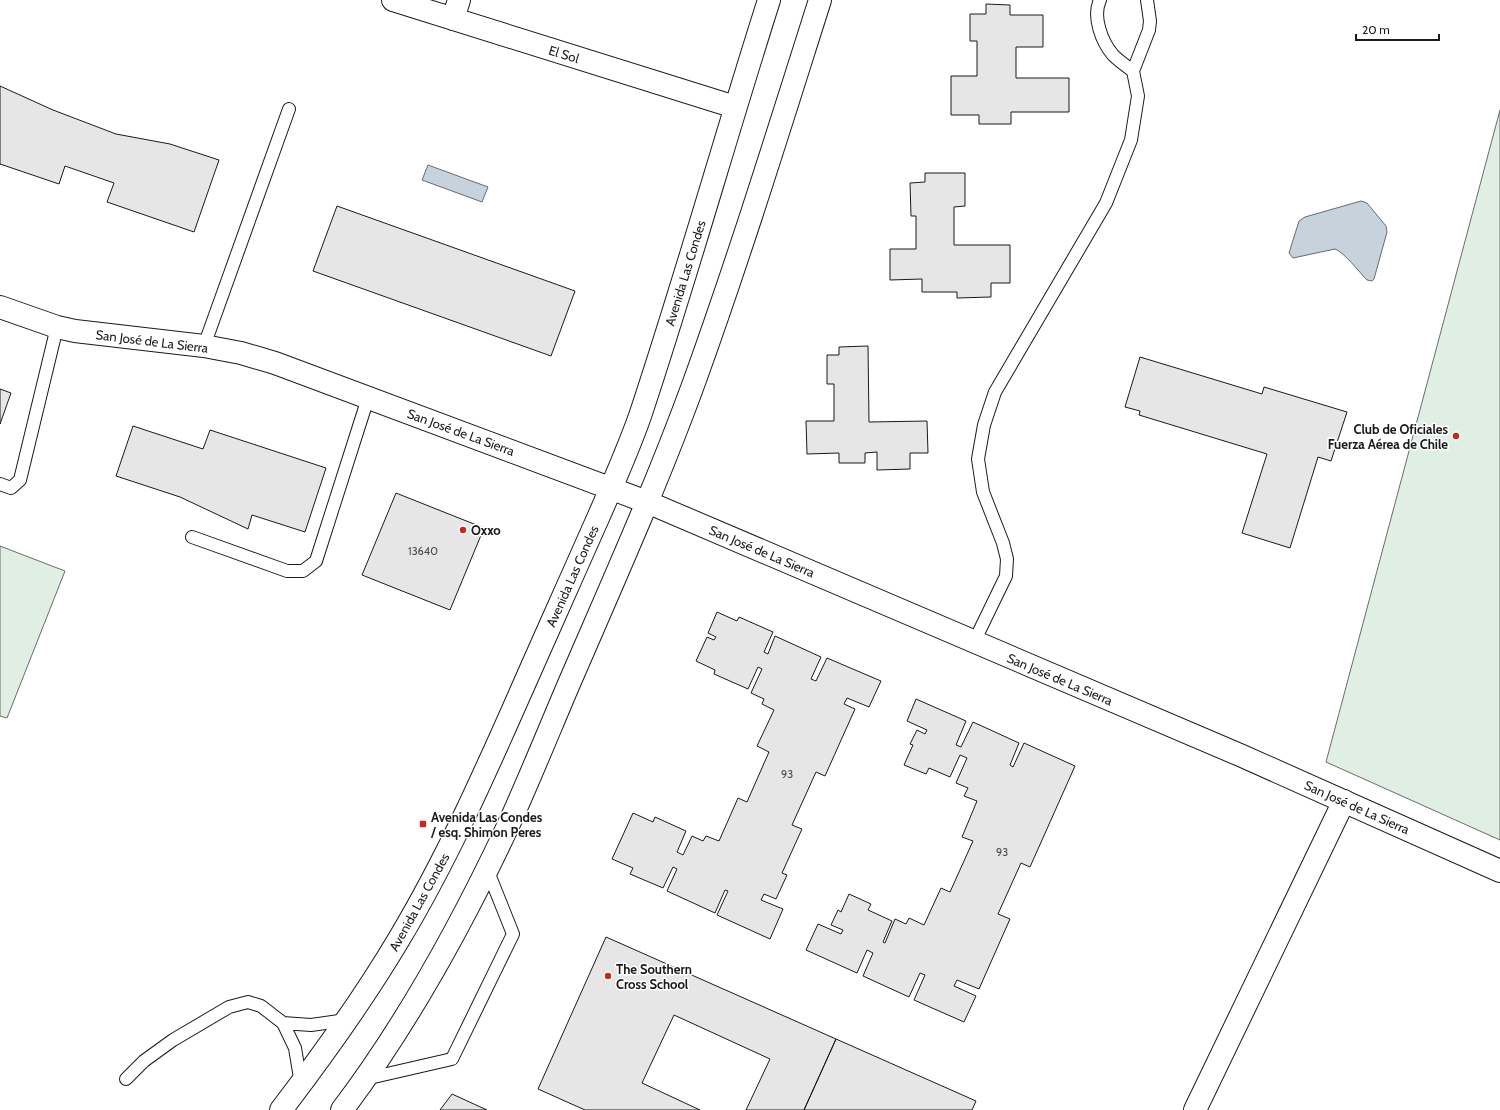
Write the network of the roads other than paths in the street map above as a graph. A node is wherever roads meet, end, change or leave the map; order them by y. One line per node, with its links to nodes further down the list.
1 (393, 0): 6 (main road, El Sol)
2 (769, 0): 8 (main road, Avenida Las Condes)
3 (820, 0): 16 (main road)
4 (1100, 0): 7 (lane)
5 (1147, 0): 7 (lane)
6 (456, 10): 8 (main road, El Sol)
7 (1133, 71): 18 (lane)
8 (735, 107): 15 (main road, Avenida Las Condes)
9 (289, 109): 12 (lane)
10 (0, 307): 11 (main road, San José de La Sierra)
11 (57, 327): 12 (main road, San José de La Sierra); 14 (lane)
12 (204, 346): 13 (main road, San José de La Sierra)
13 (368, 398): 15 (main road, San José de La Sierra); 17 (lane)
14 (0, 484)
15 (611, 488): 16 (main road, San José de La Sierra); 22 (main road, Avenida Las Condes)
16 (647, 502): 18 (main road, San José de La Sierra); 20 (main road)
17 (192, 537)
18 (974, 642): 19 (main road, San José de La Sierra)
19 (1344, 801): 21 (main road, San José de La Sierra); 29 (main road)
20 (487, 869): 25 (main road); 25 (lane)
21 (1500, 871)
22 (346, 1020): 23 (lane); 26 (main road, Avenida Las Condes)
23 (283, 1023): 24 (lane); 26 (lane)
24 (126, 1079)
25 (365, 1079): 28 (main road)
26 (301, 1084): 27 (main road, Avenida Las Condes)
27 (281, 1110)
28 (342, 1110)
29 (1195, 1110)

